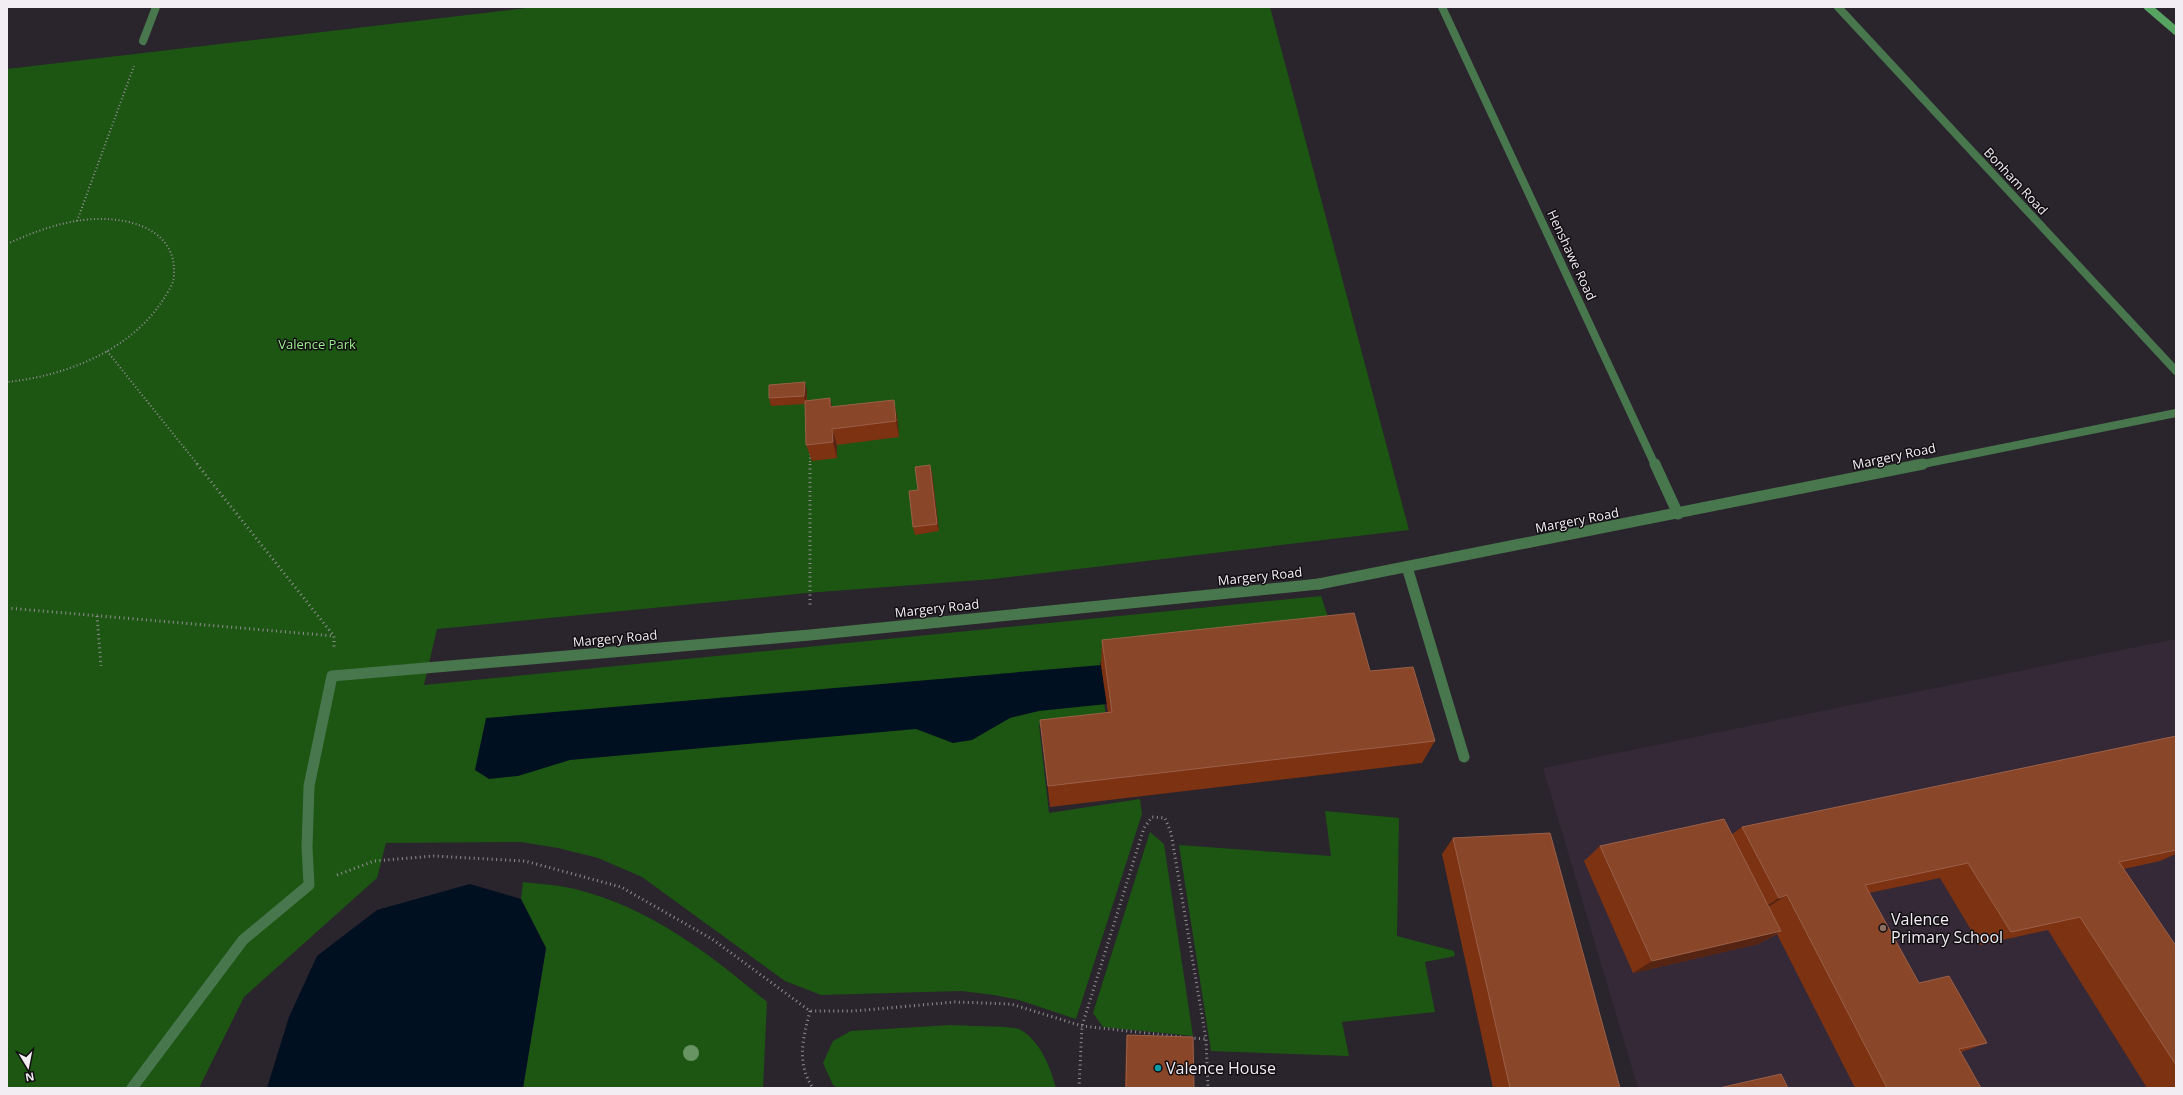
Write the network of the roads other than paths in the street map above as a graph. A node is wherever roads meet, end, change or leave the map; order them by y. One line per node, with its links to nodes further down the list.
1 (156, 7): 6 (street)
2 (1442, 7): 9 (street, Henshawe Road)
3 (1838, 7): 7 (street, Bonham Road)
4 (2148, 7): 5 (street)
5 (2176, 31)
6 (143, 41)
7 (2176, 372)
8 (2176, 413): 9 (street, Margery Road)
9 (1678, 514): 10 (street, Margery Road)
10 (1407, 567): 11 (street); 12 (street, Margery Road)
11 (1464, 758)
12 (132, 1088)

